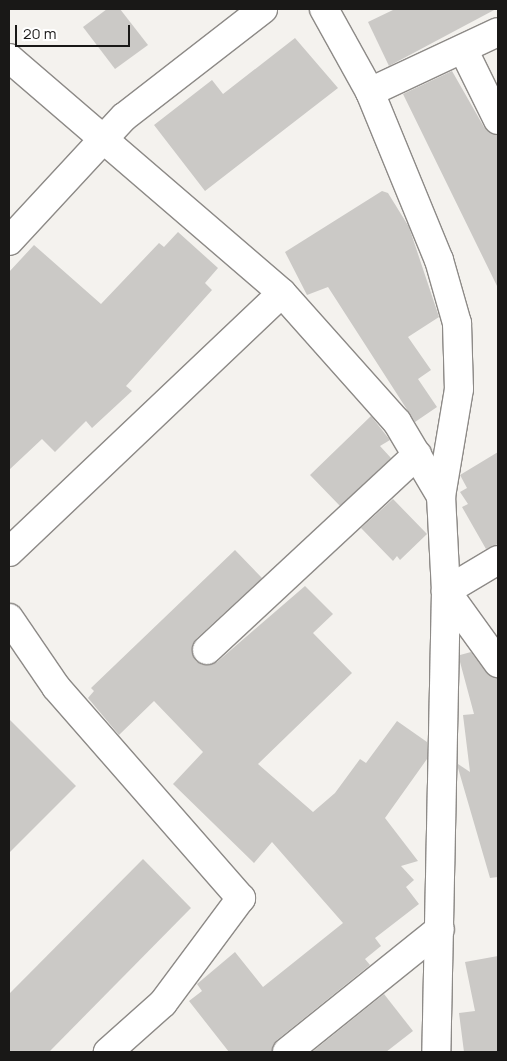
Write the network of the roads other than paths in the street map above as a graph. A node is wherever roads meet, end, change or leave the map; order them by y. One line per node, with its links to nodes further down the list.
1 (263, 9): 8 (street)
2 (324, 9): 6 (street)
3 (498, 32): 4 (street)
4 (463, 49): 6 (street); 7 (street)
5 (9, 58): 8 (street)
6 (370, 92): 12 (street)
7 (498, 120)
8 (104, 139): 9 (street); 10 (street)
9 (9, 241)
10 (282, 293): 11 (street); 13 (street)
11 (417, 454): 12 (street); 17 (street)
12 (440, 496): 15 (street)
13 (9, 552)
14 (498, 560): 15 (street)
15 (446, 591): 18 (street); 19 (street)
16 (9, 618): 20 (street)
17 (207, 650)
18 (498, 663)
19 (440, 929): 21 (street); 22 (street)
20 (108, 1052)
21 (287, 1052)
22 (436, 1052)

